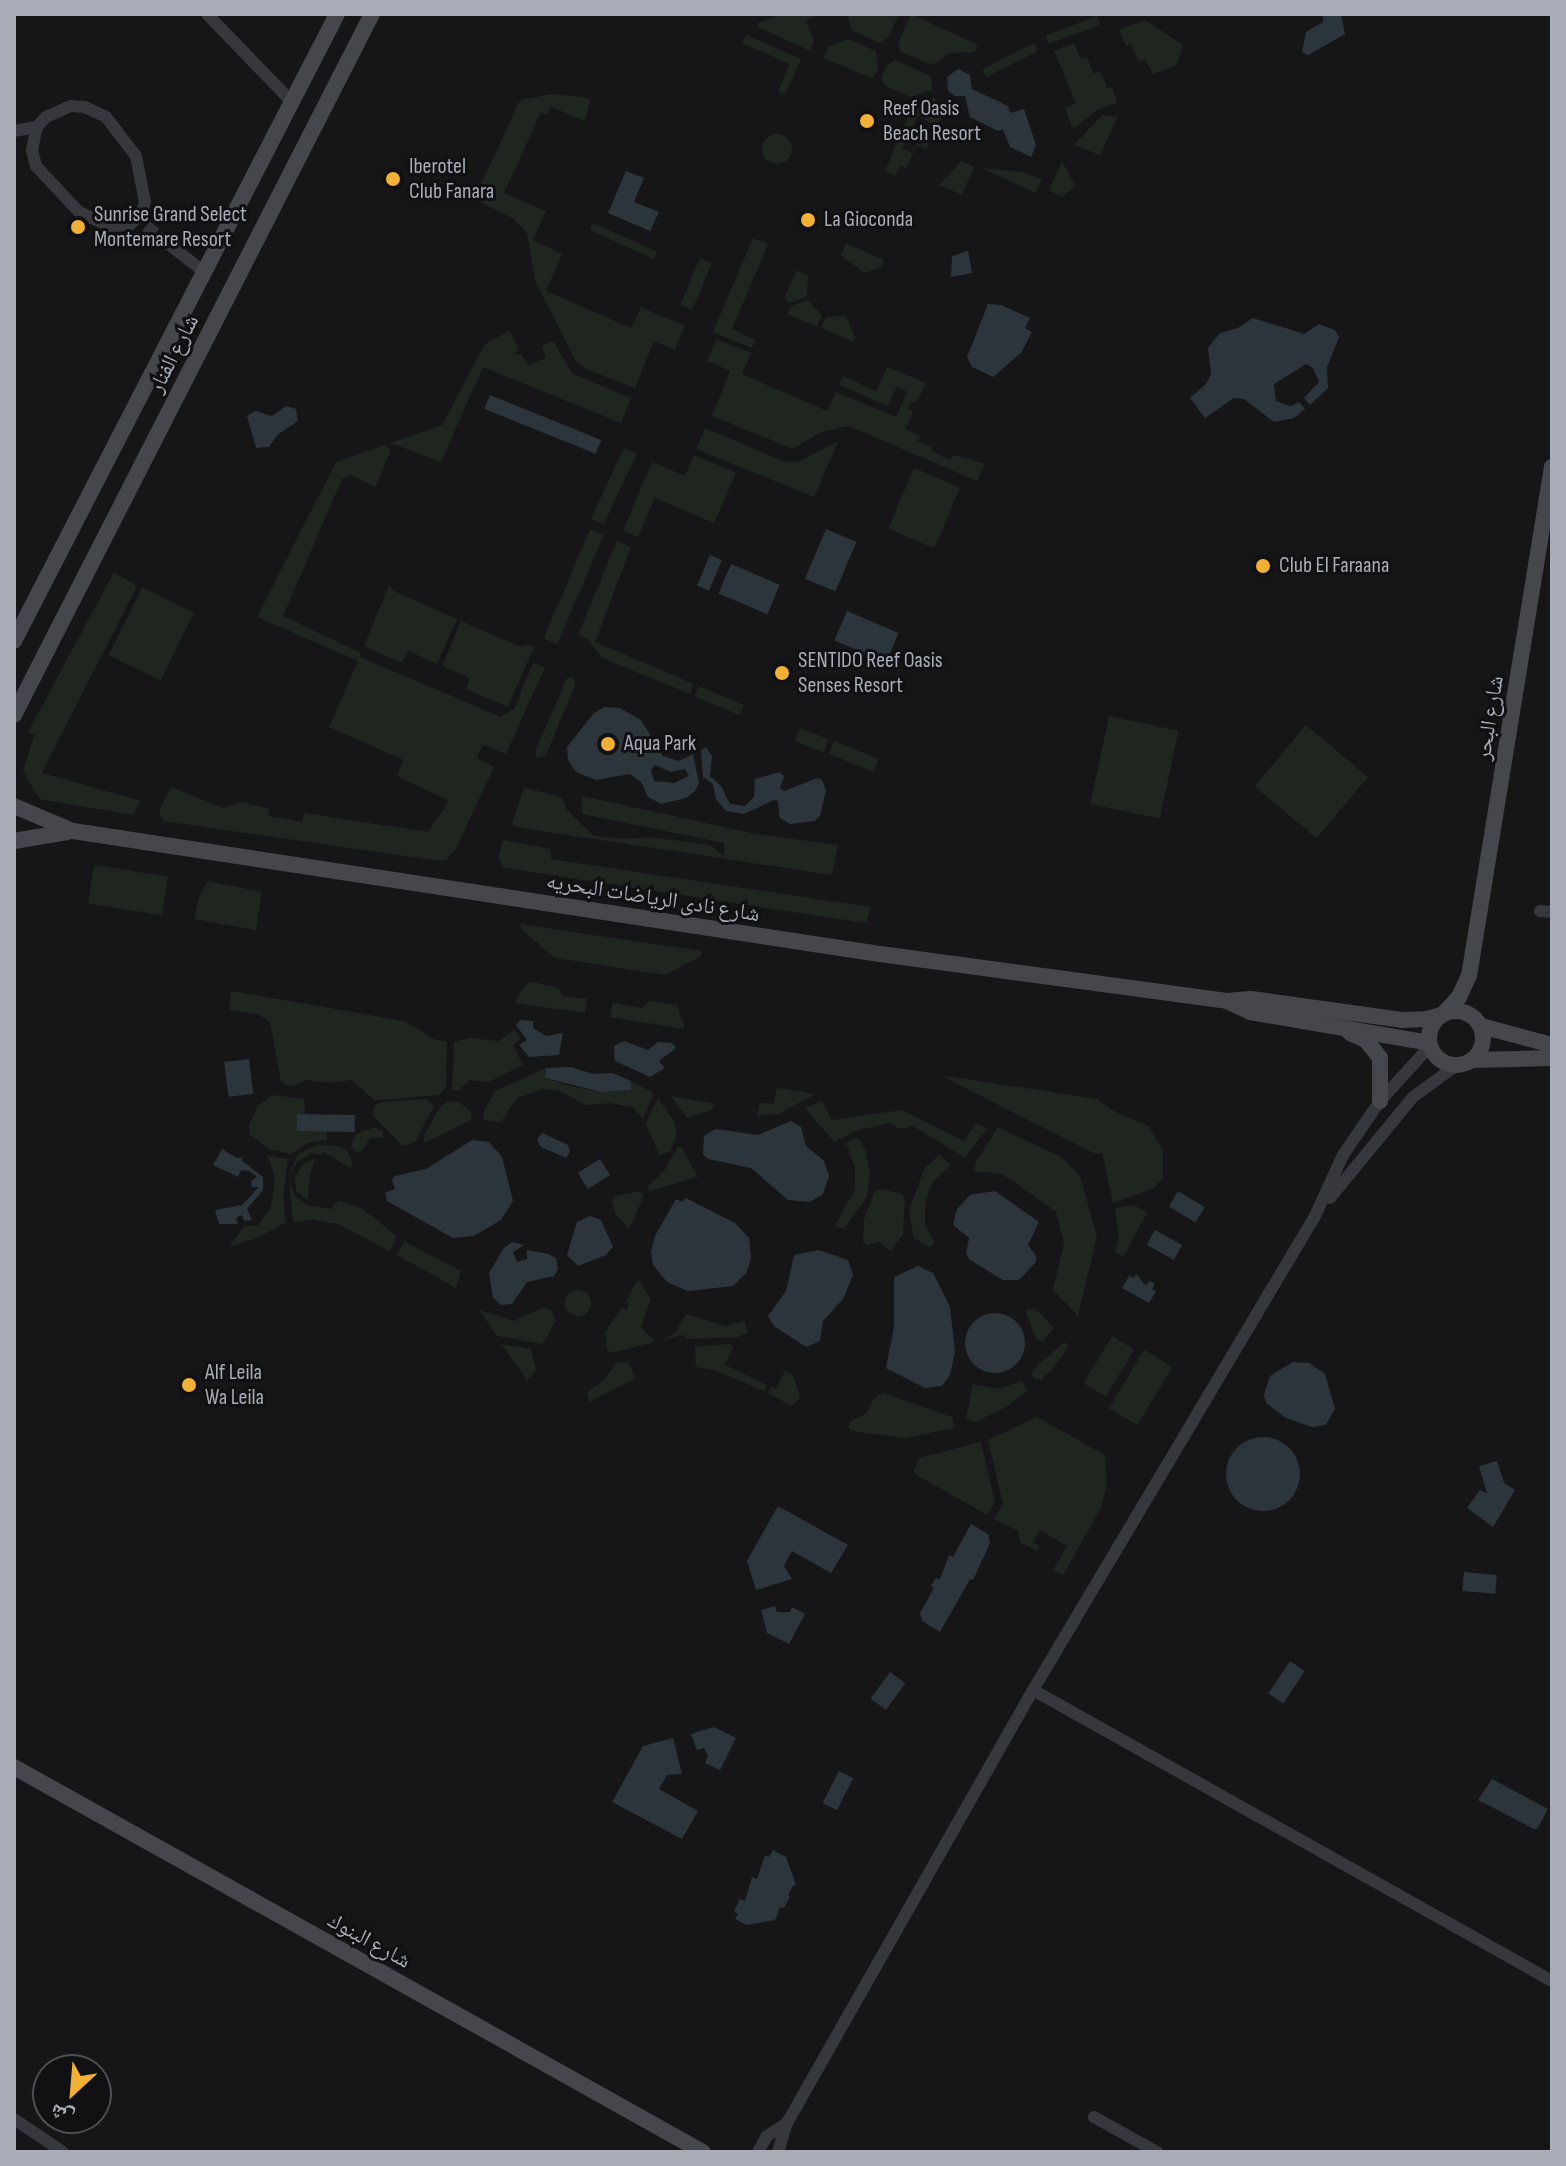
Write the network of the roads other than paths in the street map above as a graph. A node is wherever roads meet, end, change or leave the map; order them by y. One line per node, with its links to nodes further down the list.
1 (207, 14): 4 (street)
2 (337, 14): 4 (main road, شارع الفنار)
3 (372, 14): 11 (main road, شارع الفنار)
4 (292, 102): 8 (main road, شارع الفنار)
5 (37, 127): 5 (street); 6 (street)
6 (14, 131)
7 (161, 238): 8 (street)
8 (204, 272): 10 (main road, شارع الفنار)
9 (1551, 475): 15 (main road, شارع البحر)
10 (14, 641)
11 (14, 715)
12 (14, 806): 13 (main road, شارع نادى الرياضات البحريه)
13 (73, 831): 14 (main road, شارع نادى الرياضات البحريه); 16 (main road, شارع نادى الرياضات البحريه)
14 (14, 841)
15 (1469, 976): 17 (main road, شارع البحر); 19 (main road, شارع البحر)
16 (1227, 1001): 17 (main road, شارع نادى الرياضات البحريه); 18 (main road, شارع نادى الرياضات البحريه)
17 (1443, 1014): 19 (main road); 20 (main road)
18 (1314, 1022): 20 (main road, شارع نادى الرياضات البحريه); 24 (main road)
19 (1478, 1023): 21 (main road); 23 (main road)
20 (1429, 1044): 23 (main road); 24 (street)
21 (1552, 1045)
22 (1552, 1058): 23 (main road)
23 (1464, 1062): 25 (street)
24 (1380, 1101): 25 (street)
25 (1315, 1216): 26 (street)
26 (1033, 1690): 28 (street); 31 (street)
27 (14, 1767): 33 (main road, شارع البنوك)
28 (1552, 1981)
29 (1094, 2117): 36 (street)
30 (14, 2119): 32 (street)
31 (787, 2123): 34 (street); 35 (street)
32 (63, 2152)
33 (703, 2152)
34 (758, 2152)
35 (778, 2152)
36 (1157, 2152)

